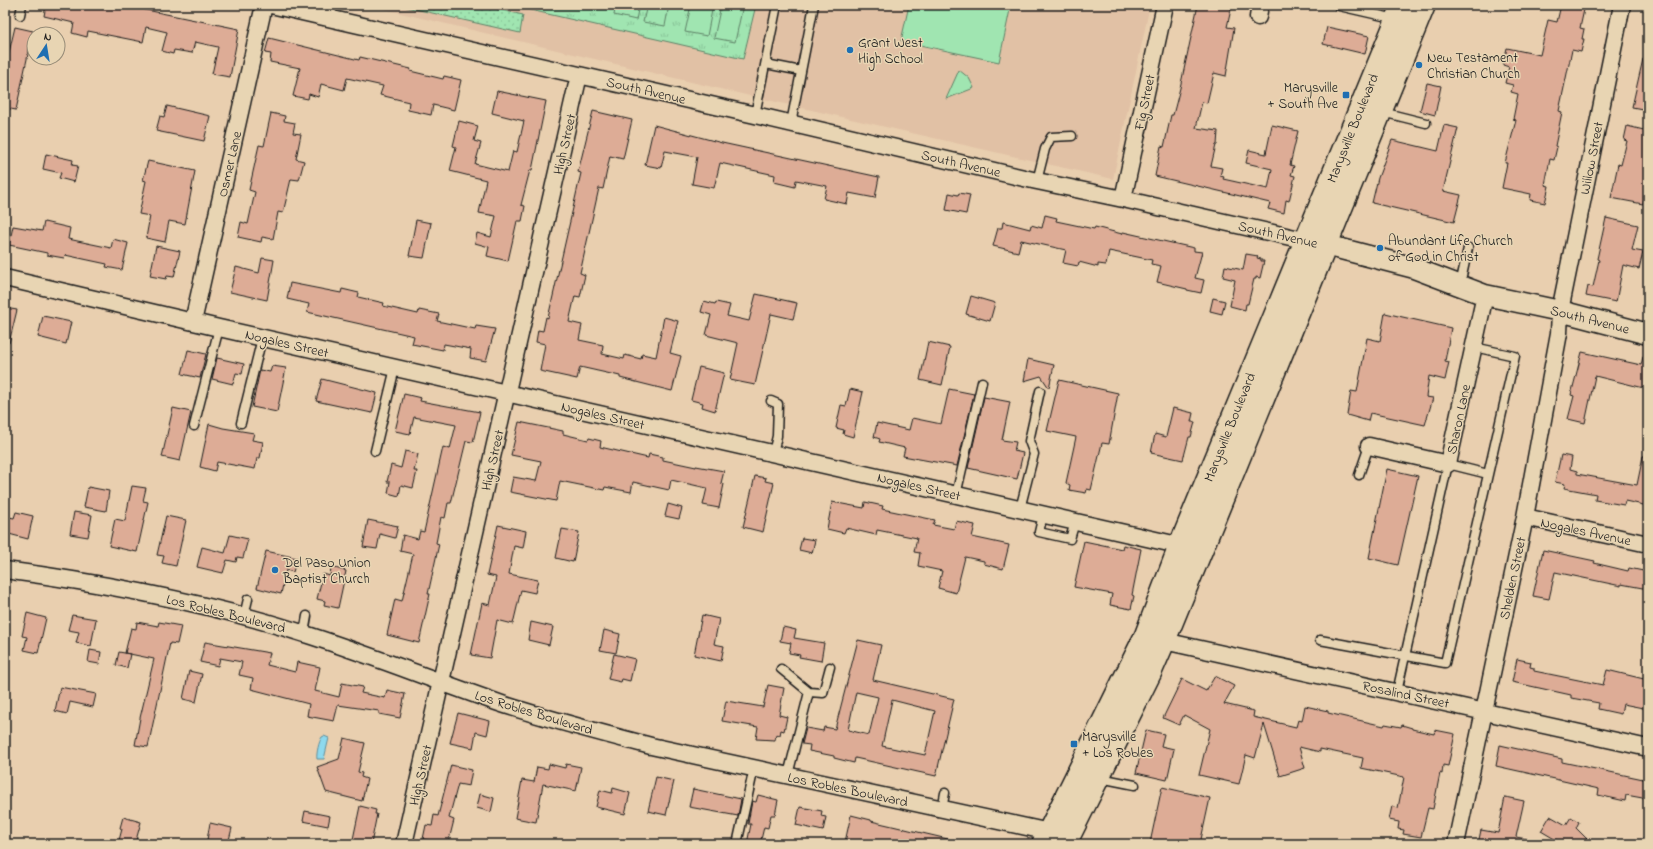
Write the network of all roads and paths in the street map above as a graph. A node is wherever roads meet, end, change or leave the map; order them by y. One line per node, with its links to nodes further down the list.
1 (22, 5): 12 (lane)
2 (264, 5): 29 (street, Osmer Lane)
3 (271, 5): 10 (street, South Avenue)
4 (777, 5): 13 (lane)
5 (814, 5): 14 (lane)
6 (1165, 5): 22 (street, Fig Street)
7 (1424, 5): 16 (main road, Marysville Boulevard)
8 (1622, 5): 28 (street, Willow Street)
9 (1339, 6): 11 (lane)
10 (332, 12): 15 (street, South Avenue)
11 (1400, 12): 23 (main road, Marysville Boulevard)
12 (20, 15)
13 (766, 64): 14 (lane); 17 (lane)
14 (801, 71): 18 (lane)
15 (579, 75): 17 (street, South Avenue); 38 (street, High Street)
16 (1381, 112): 19 (lane); 23 (main road, Marysville Boulevard)
17 (755, 115): 18 (street, South Avenue)
18 (791, 123): 21 (street, South Avenue)
19 (1426, 123)
20 (1072, 136): 21 (lane)
21 (1036, 181): 22 (street, South Avenue)
22 (1124, 199): 23 (street, South Avenue)
23 (1316, 242): 26 (street, South Avenue); 33 (main road, Marysville Boulevard); 40 (main road, Marysville Boulevard)
24 (1468, 248): 26 (lane)
25 (5, 278): 29 (street, Nogales Street)
26 (1460, 285): 27 (street, South Avenue)
27 (1486, 295): 28 (street, South Avenue); 34 (street, Sharon Lane)
28 (1560, 311): 31 (street, South Avenue); 53 (street, Shelden Street)
29 (193, 322): 30 (street, Nogales Street)
30 (219, 328): 32 (street, Nogales Street); 42 (lane)
31 (1648, 334)
32 (262, 338): 35 (street, Nogales Street); 41 (lane)
33 (1264, 342): 40 (main road); 46 (main road, Marysville Boulevard)
34 (1474, 348): 47 (street, Sharon Lane); 48 (lane)
35 (395, 368): 38 (street, Nogales Street); 44 (lane)
36 (982, 382): 50 (lane)
37 (1040, 391): 51 (lane)
38 (507, 393): 45 (street, Nogales Street); 68 (street, High Street)
39 (771, 400): 45 (lane)
40 (1262, 404): 46 (main road); 57 (main road, Marysville Boulevard)
41 (241, 423)
42 (194, 426)
43 (1369, 446): 47 (street, Sharon Lane); 49 (lane)
44 (375, 451)
45 (773, 453): 50 (street, Nogales Street)
46 (1219, 453): 56 (main road, Marysville Boulevard)
47 (1448, 464): 48 (lane); 65 (lane)
48 (1488, 474): 65 (lane)
49 (1359, 475)
50 (956, 495): 51 (street, Nogales Street)
51 (1020, 509): 52 (street, Nogales Street)
52 (1043, 514): 54 (street, Nogales Street); 54 (lane)
53 (1525, 517): 55 (street, Nogales Avenue); 71 (street, Shelden Street)
54 (1075, 522): 56 (street, Nogales Street)
55 (1648, 544)
56 (1180, 546): 57 (street, Nogales Street); 63 (main road, Marysville Boulevard)
57 (1201, 550): 63 (main road, Marysville Boulevard)
58 (5, 570): 60 (street, Los Robles Boulevard)
59 (248, 599): 60 (lane)
60 (244, 616): 62 (street, Los Robles Boulevard)
61 (307, 616): 62 (lane)
62 (304, 634): 68 (street, Los Robles Boulevard)
63 (1155, 638): 70 (street, Rosalind Street); 75 (main road, Marysville Boulevard); 77 (main road, Marysville Boulevard)
64 (1320, 640): 65 (lane)
65 (1405, 655): 70 (lane)
66 (830, 667): 69 (lane)
67 (781, 669): 69 (lane)
68 (441, 682): 73 (street, Los Robles Boulevard); 78 (street, High Street)
69 (809, 692): 74 (lane)
70 (1397, 692): 71 (street, Rosalind Street)
71 (1484, 712): 72 (street, Rosalind Street); 80 (street, Shelden Street)
72 (1648, 748)
73 (754, 768): 74 (street, Los Robles Boulevard); 79 (lane)
74 (788, 776): 77 (street, Los Robles Boulevard)
75 (1097, 778): 76 (lane); 77 (main road, Marysville Boulevard)
76 (1135, 785)
77 (1056, 839)
78 (404, 844)
79 (737, 844)
80 (1456, 844)

